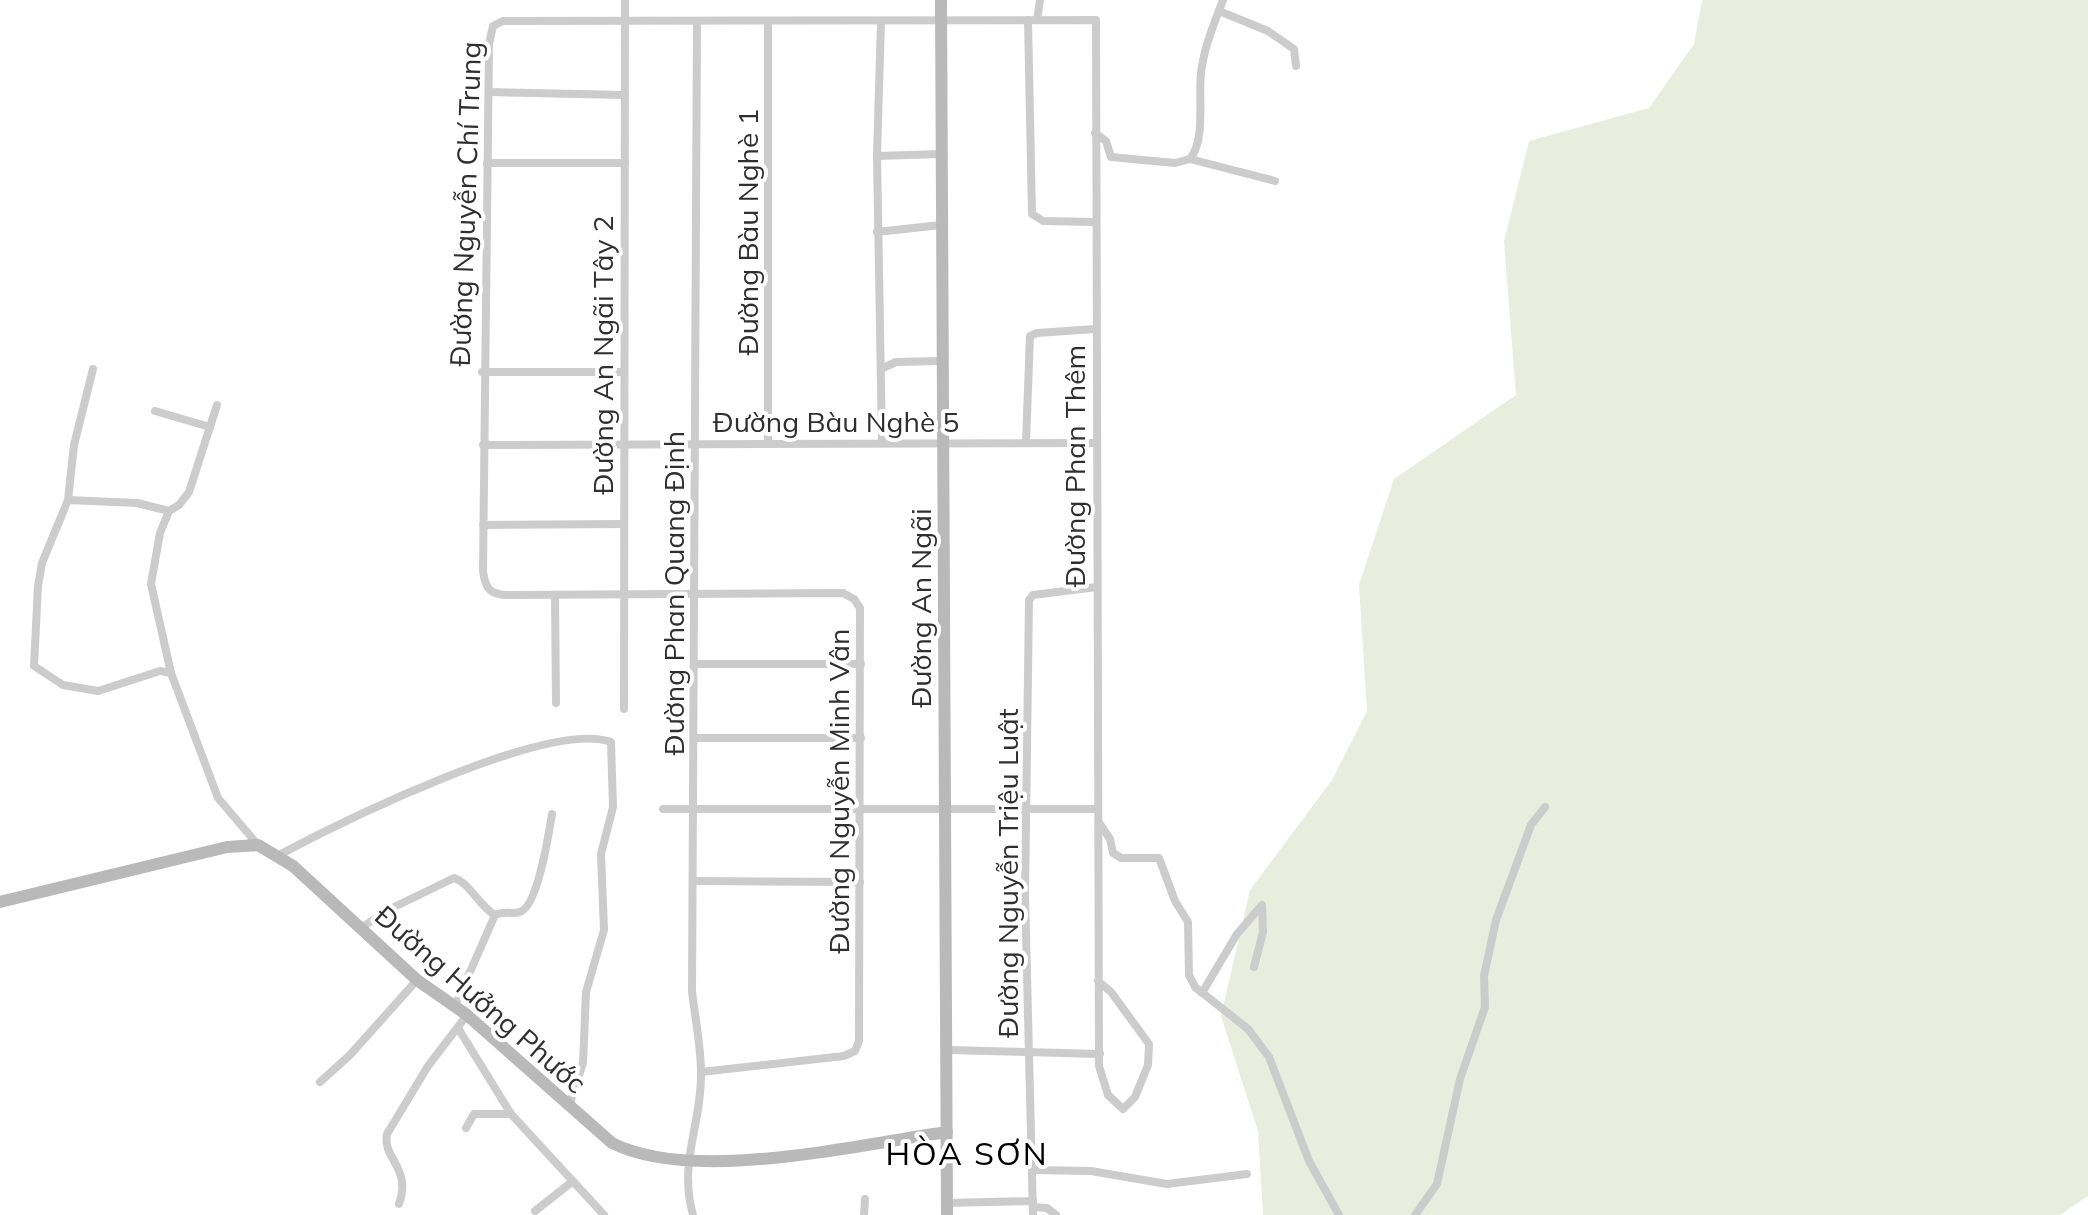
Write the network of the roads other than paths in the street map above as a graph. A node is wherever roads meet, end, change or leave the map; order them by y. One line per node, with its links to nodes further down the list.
1 (625, 0): 7 (street, Đường An Ngãi Tây 2)
2 (941, 0): 8 (main road, Đường An Ngãi)
3 (1040, 0): 6 (street)
4 (1223, 0): 5 (street)
5 (1219, 11): 12 (street); 20 (street)
6 (1032, 20): 8 (street, Đường Phan Thêm); 15 (street, Đường Phan Thêm); 24 (street)
7 (625, 21): 9 (street, Đường Nguyễn Chí Trung); 13 (street, Đường Nguyễn Chí Trung); 14 (street, Đường An Ngãi Tây 2)
8 (941, 21): 11 (street, Đường Nguyễn Chí Trung); 16 (main road, Đường An Ngãi)
9 (697, 22): 10 (street, Đường Nguyễn Chí Trung); 42 (street, Đường Phan Quang Định)
10 (768, 22): 11 (street, Đường Nguyễn Chí Trung); 36 (street, Đường Bàu Nghè 1)
11 (881, 22): 17 (street)
12 (1296, 66)
13 (489, 92): 14 (street); 21 (street, Đường Nguyễn Chí Trung)
14 (625, 95): 22 (street, Đường An Ngãi Tây 2)
15 (1095, 133): 18 (street, Đường Phan Thêm); 19 (street)
16 (941, 154): 17 (street); 25 (main road, Đường An Ngãi)
17 (877, 156): 26 (street)
18 (1095, 157): 19 (street); 24 (street, Đường Phan Thêm)
19 (1111, 157): 20 (street)
20 (1190, 159): 23 (street)
21 (487, 163): 22 (street); 31 (street, Đường Nguyễn Chí Trung)
22 (625, 163): 32 (street, Đường An Ngãi Tây 2)
23 (1275, 181)
24 (1095, 222): 27 (street, Đường Phan Thêm)
25 (941, 225): 26 (street); 28 (main road, Đường An Ngãi)
26 (877, 232): 29 (street)
27 (1095, 329): 39 (street); 40 (street, Đường Phan Thêm)
28 (941, 361): 29 (street); 38 (main road, Đường An Ngãi)
29 (883, 368): 37 (street)
30 (93, 369): 44 (street)
31 (482, 372): 32 (street); 43 (street, Đường Nguyễn Chí Trung)
32 (624, 372): 41 (street, Đường An Ngãi Tây 2)
33 (217, 405): 35 (street)
34 (155, 411): 35 (street)
35 (210, 427): 45 (street)
36 (768, 442): 37 (street, Đường Bàu Nghè 5); 42 (street, Đường Bàu Nghè 5)
37 (882, 442): 38 (street, Đường Bàu Nghè 5)
38 (943, 442): 39 (street, Đường Bàu Nghè 5); 60 (main road, Đường An Ngãi)
39 (1026, 442): 40 (street, Đường Bàu Nghè 5)
40 (1094, 443): 48 (street, Đường Phan Thêm)
41 (624, 444): 42 (street, Đường Bàu Nghè 5); 43 (street, Đường Bàu Nghè 5); 46 (street, Đường An Ngãi Tây 2)
42 (696, 444): 50 (street, Đường Phan Quang Định)
43 (483, 445): 47 (street, Đường Nguyễn Chí Trung)
44 (68, 500): 45 (street); 55 (street)
45 (169, 511): 55 (street)
46 (623, 524): 47 (street); 52 (street, Đường An Ngãi Tây 2)
47 (483, 525): 49 (street, Đường Nguyễn Chí Trung)
48 (1097, 587): 61 (street, Đường Nguyễn Triệu Luật); 66 (street, Đường Phan Thêm)
49 (490, 591): 51 (street, Đường Nguyễn Minh Vân)
50 (696, 594): 52 (street, Đường Nguyễn Minh Vân); 53 (street, Đường Phan Quang Định); 54 (street, Đường Nguyễn Minh Vân)
51 (555, 595): 52 (street, Đường Nguyễn Minh Vân); 56 (street)
52 (625, 595): 57 (street, Đường An Ngãi Tây 2)
53 (695, 664): 54 (street); 58 (street, Đường Phan Quang Định)
54 (861, 664): 59 (street, Đường Nguyễn Minh Vân)
55 (171, 673): 69 (street)
56 (556, 703)
57 (624, 709)
58 (695, 738): 59 (street); 65 (street, Đường Phan Quang Định)
59 (861, 738): 63 (street, Đường Nguyễn Minh Vân)
60 (945, 807): 61 (street); 63 (street); 83 (main road, Đường An Ngãi)
61 (1027, 807): 66 (street); 84 (street, Đường Nguyễn Triệu Luật)
62 (1545, 807): 106 (street)
63 (861, 808): 65 (street); 72 (street, Đường Nguyễn Minh Vân)
64 (663, 809): 65 (street)
65 (695, 809): 71 (street, Đường Phan Quang Định)
66 (1098, 809): 68 (street, Đường Phan Thêm)
67 (552, 814): 74 (street)
68 (1100, 824): 78 (street, Đường Phan Thêm); 79 (street)
69 (258, 845): 70 (main road, Đường Hưởng Phước); 73 (main road)
70 (277, 856): 75 (main road, Đường Hưởng Phước); 88 (street)
71 (694, 881): 72 (street); 86 (street, Đường Phan Quang Định)
72 (860, 882): 86 (street, Đường Nguyễn Minh Vân)
73 (0, 902)
74 (495, 915): 75 (street); 80 (street)
75 (361, 928): 77 (main road, Đường Hưởng Phước)
76 (1254, 967): 79 (street)
77 (417, 980): 80 (main road, Đường Hưởng Phước); 87 (street)
78 (1098, 981): 85 (street, Đường Phan Thêm); 85 (street, Đường Phan Thêm)
79 (1202, 993): 105 (street)
80 (455, 1006): 81 (main road, Đường Hưởng Phước)
81 (467, 1015): 82 (street); 88 (main road, Đường Hưởng Phước)
82 (458, 1028): 89 (street); 97 (street)
83 (946, 1050): 84 (street); 91 (main road, Đường An Ngãi)
84 (1031, 1051): 85 (street); 93 (street, Đường Nguyễn Triệu Luật)
85 (1100, 1054)
86 (701, 1072): 92 (street, Đường Phan Quang Định)
87 (320, 1082)
88 (569, 1106): 92 (main road, Đường Hưởng Phước)
89 (511, 1114): 90 (street); 95 (street)
90 (466, 1128)
91 (947, 1132): 92 (main road, Đường Hưởng Phước); 99 (main road, Đường An Ngãi)
92 (686, 1161): 102 (street, Đường Phan Quang Định)
93 (1032, 1170): 94 (street); 98 (street, Đường Nguyễn Triệu Luật)
94 (1247, 1174)
95 (573, 1181): 100 (street); 101 (street)
96 (865, 1199): 103 (street)
97 (399, 1204)
98 (1033, 1208): 99 (street); 104 (street)
99 (947, 1209)
100 (535, 1211)
101 (604, 1215)
102 (693, 1215)
103 (864, 1215)
104 (1056, 1215)
105 (1339, 1215)
106 (1415, 1215)

